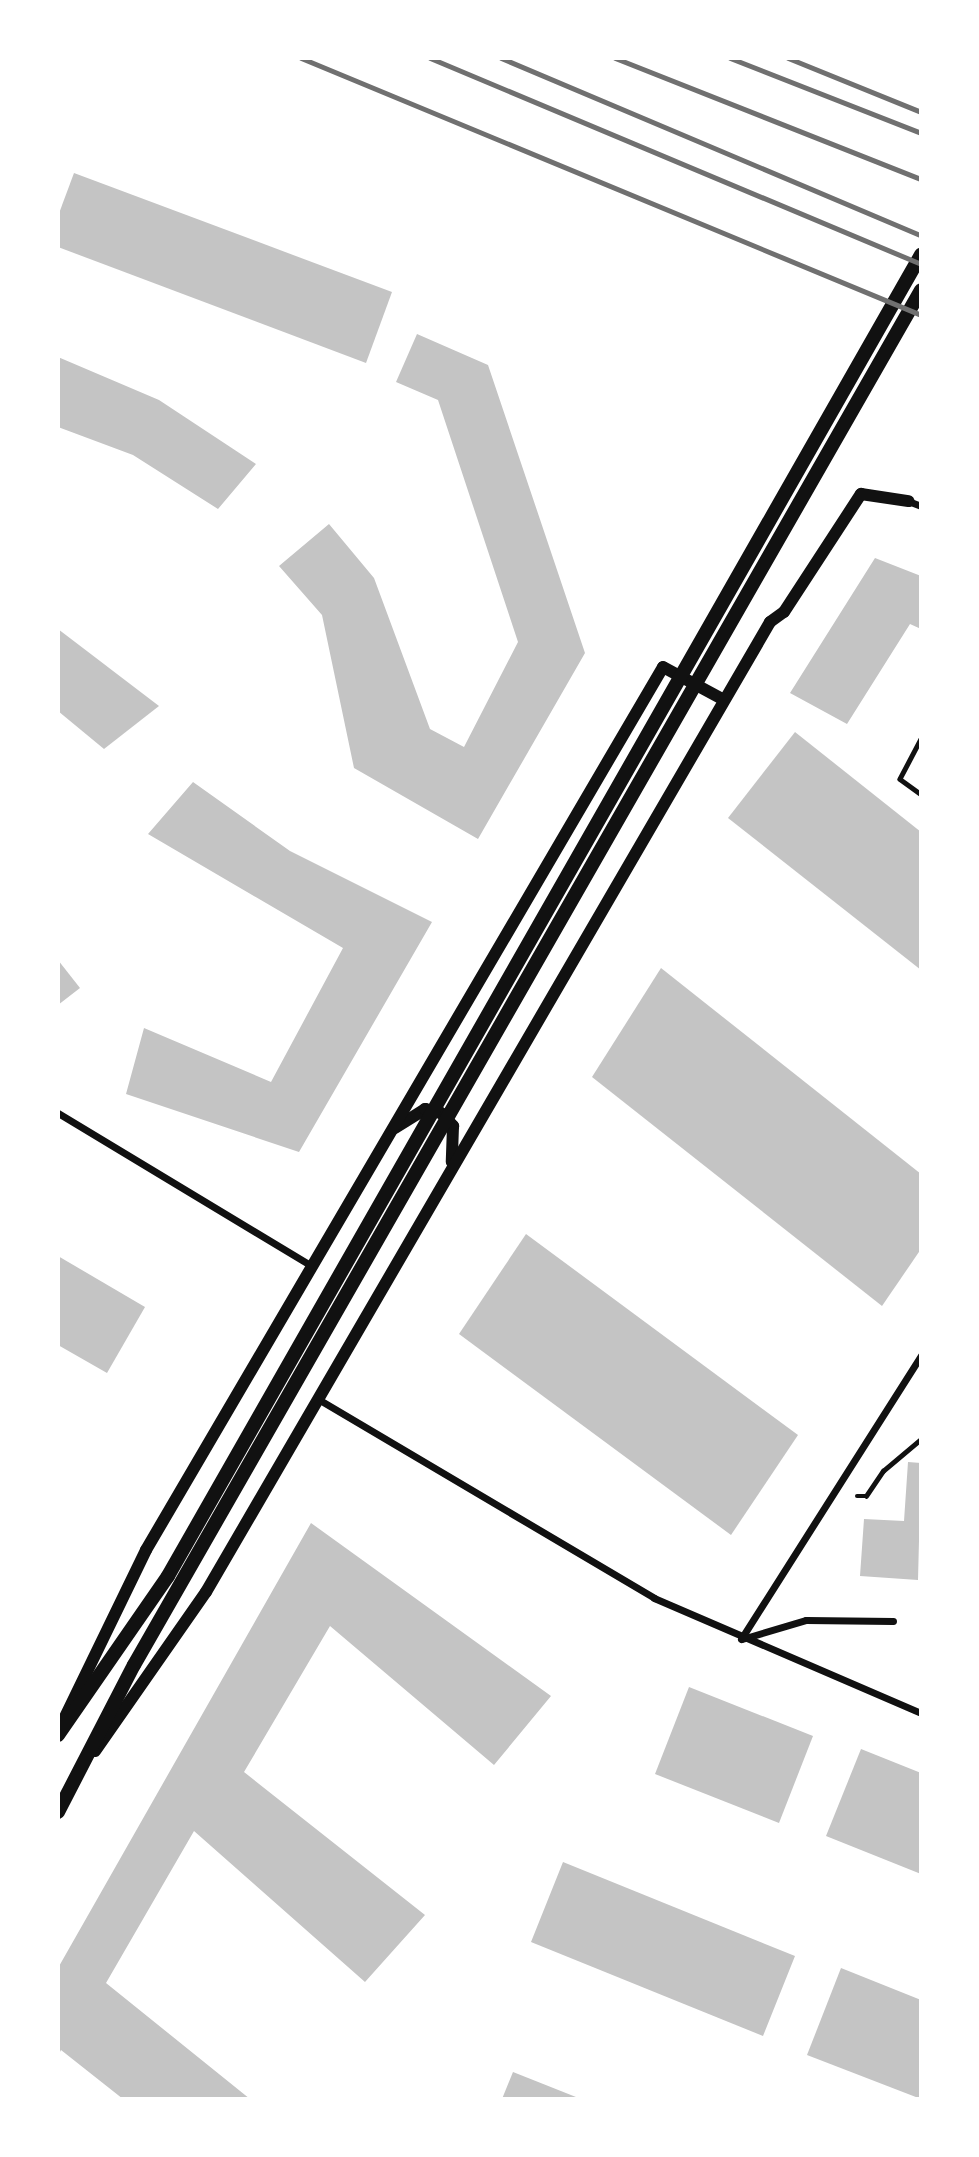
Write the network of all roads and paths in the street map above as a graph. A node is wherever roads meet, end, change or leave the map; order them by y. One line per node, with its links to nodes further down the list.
1 (921, 254): 19 (main road)
2 (921, 290): 20 (main road)
3 (908, 501): 4 (street); 5 (street)
4 (921, 506)
5 (724, 700): 9 (street); 10 (street)
6 (921, 739): 7 (path)
7 (921, 794)
8 (58, 1112): 11 (street)
9 (387, 1135): 10 (street); 11 (street)
10 (450, 1173): 13 (street)
11 (310, 1265): 19 (street)
12 (921, 1355): 17 (street)
13 (318, 1399): 17 (street); 20 (street)
14 (921, 1439): 15 (path)
15 (866, 1496)
16 (893, 1621): 17 (street)
17 (741, 1639): 18 (street)
18 (921, 1713)
19 (58, 1734)
20 (88, 1760): 21 (main road)
21 (58, 1812)

